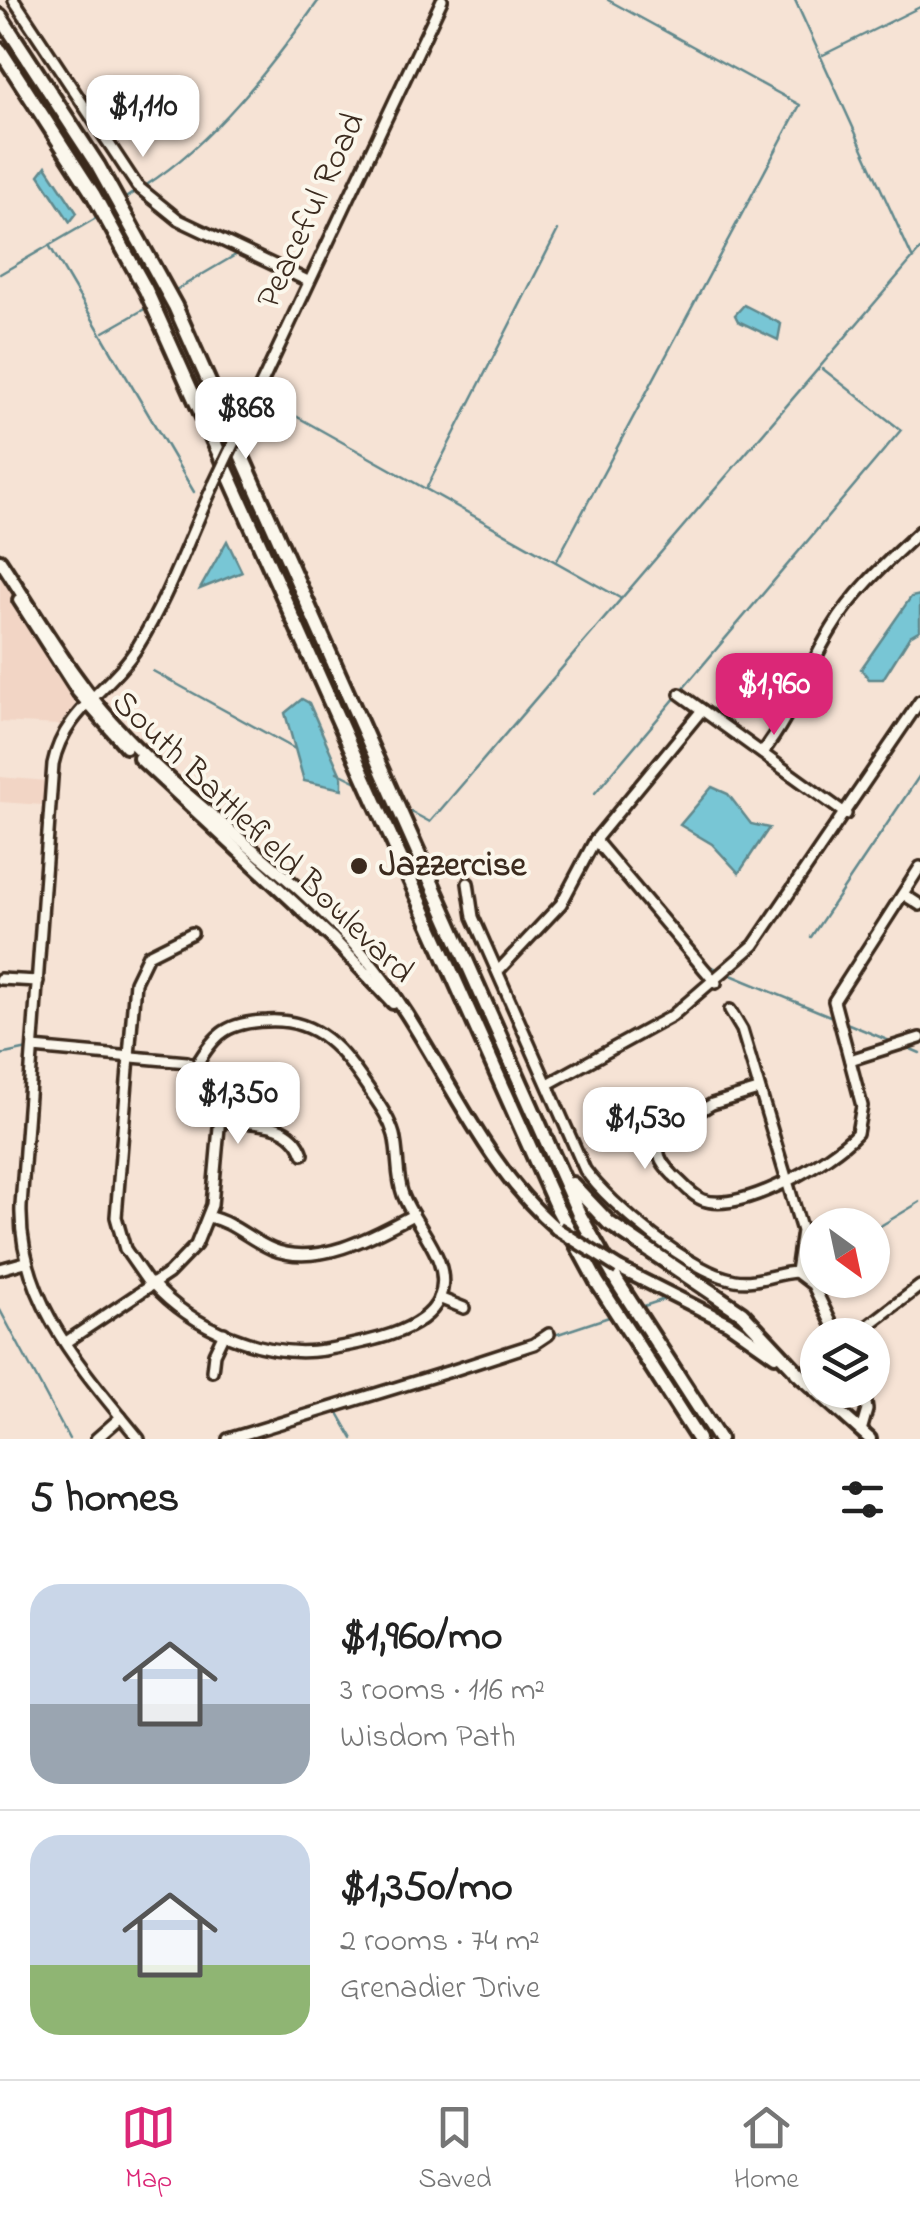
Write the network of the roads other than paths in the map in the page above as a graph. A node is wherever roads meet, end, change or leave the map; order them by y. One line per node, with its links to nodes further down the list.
1 (14, 0): 5 (street)
2 (442, 0): 5 (street, Peaceful Road)
3 (0, 16): 35 (highway)
4 (0, 50): 63 (highway)
5 (308, 281): 10 (street, Peaceful Road, bridge)
6 (920, 530): 13 (street)
7 (0, 560): 10 (main road, South Battlefield Boulevard)
8 (0, 570): 10 (main road, South Battlefield Boulevard)
9 (680, 694): 12 (street)
10 (89, 701): 23 (street, Peaceful Road); 55 (main road, South Battlefield Boulevard, bridge)
11 (920, 701): 14 (street)
12 (702, 710): 13 (street); 15 (street)
13 (762, 753): 14 (street)
14 (846, 814): 24 (street)
15 (595, 840): 21 (street); 24 (street)
16 (920, 867): 18 (street)
17 (468, 883): 21 (street)
18 (902, 894): 19 (street); 29 (street)
19 (920, 906)
20 (192, 933): 28 (street)
21 (498, 971): 31 (street)
22 (0, 979): 23 (street)
23 (38, 981): 27 (street, Peaceful Road)
24 (716, 983): 31 (street)
25 (730, 1010): 32 (street)
26 (920, 1038): 29 (street)
27 (33, 1048): 28 (street); 41 (street, Peaceful Road)
28 (129, 1056): 30 (street); 44 (street)
29 (850, 1060): 38 (street)
30 (196, 1066): 33 (street); 39 (street)
31 (548, 1084): 43 (street)
32 (758, 1090): 34 (street); 38 (street)
33 (221, 1121): 37 (street); 40 (street)
34 (662, 1134): 36 (street); 36 (street)
35 (550, 1140): 54 (highway); 64 (highway)
36 (657, 1148): 38 (street)
37 (303, 1154)
38 (788, 1183): 43 (street)
39 (413, 1215): 40 (street); 46 (street)
40 (209, 1217): 44 (street)
41 (25, 1262): 42 (street); 52 (street, Peaceful Road)
42 (0, 1269)
43 (796, 1272): 48 (street)
44 (151, 1284): 50 (street); 52 (street)
45 (920, 1286): 49 (street)
46 (440, 1298): 47 (street); 50 (street)
47 (464, 1308)
48 (829, 1318)
49 (878, 1318)
50 (224, 1334): 53 (street)
51 (549, 1334): 62 (street)
52 (66, 1342): 58 (street, Peaceful Road)
53 (212, 1371)
54 (800, 1375)
55 (800, 1376)
56 (836, 1408): 59 (main road, South Battlefield Boulevard)
57 (867, 1408): 59 (street)
58 (121, 1417): 60 (street); 61 (street, Peaceful Road)
59 (865, 1435)
60 (96, 1439)
61 (139, 1439)
62 (228, 1439)
63 (695, 1439)
64 (719, 1439)

